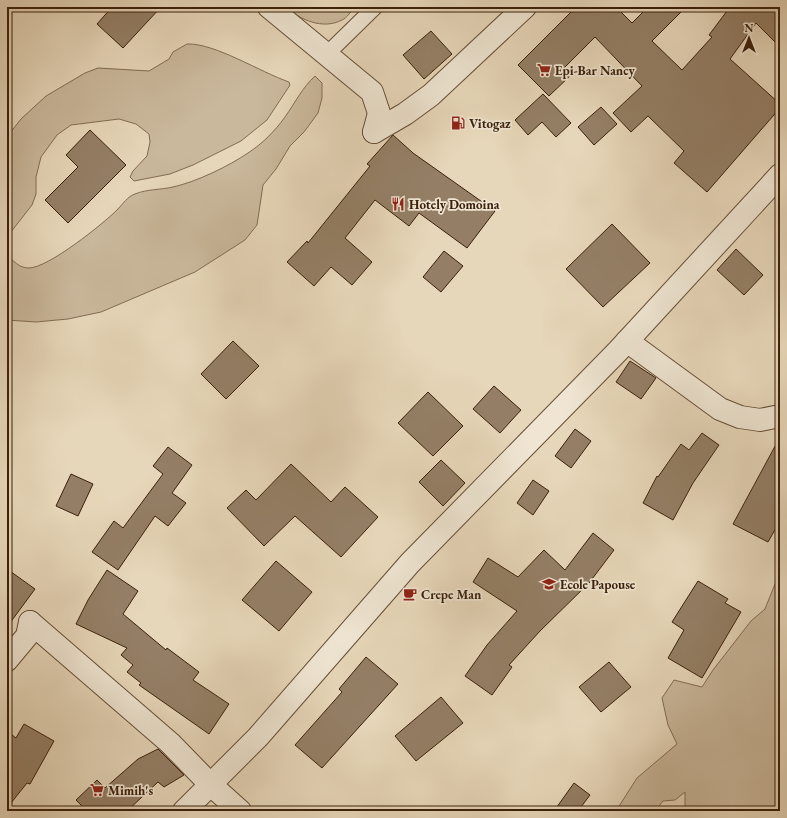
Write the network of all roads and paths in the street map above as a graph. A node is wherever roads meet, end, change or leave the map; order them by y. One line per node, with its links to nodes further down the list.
1 (270, 7): 4 (street)
2 (375, 7): 4 (lane)
3 (525, 7): 4 (street)
4 (327, 54)
5 (780, 175): 6 (street)
6 (627, 341): 7 (street); 9 (street)
7 (780, 416)
8 (7, 660): 9 (street)
9 (210, 784): 10 (street); 11 (street)
10 (184, 811)
11 (240, 811)

